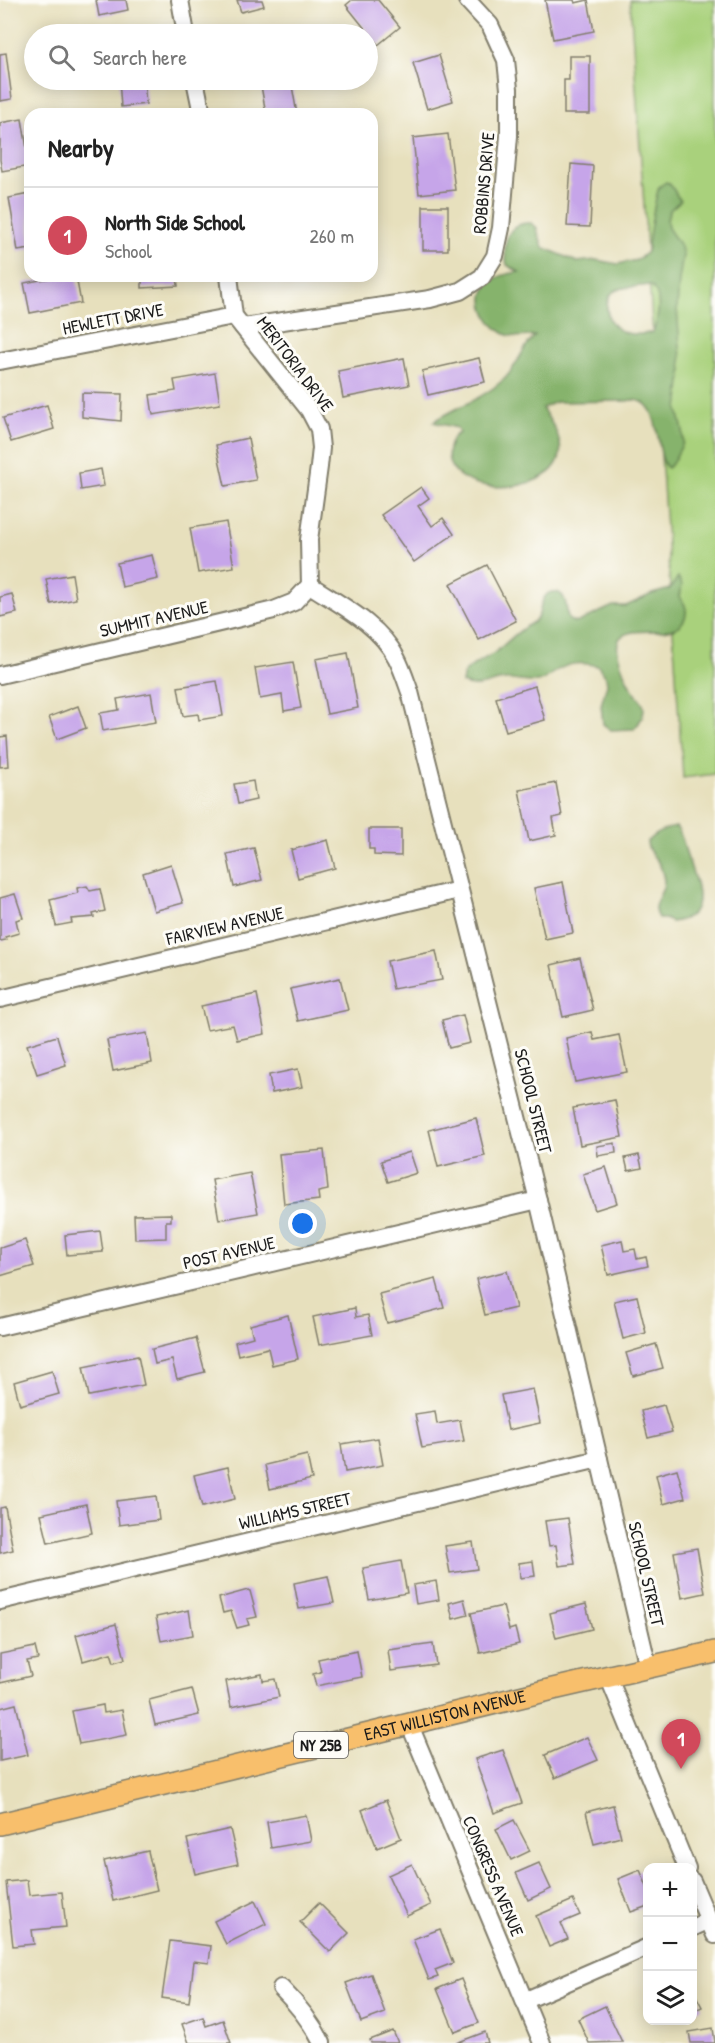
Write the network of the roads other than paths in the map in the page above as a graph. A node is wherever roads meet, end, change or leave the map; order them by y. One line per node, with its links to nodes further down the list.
1 (180, 0): 3 (street)
2 (467, 0): 7 (street, ROBBINS DRIVE)
3 (184, 24)
4 (197, 90): 5 (street)
5 (201, 108)
6 (230, 282): 7 (street, MERITORIA DRIVE)
7 (238, 322): 8 (street, HEWLETT DRIVE); 9 (street, MERITORIA DRIVE)
8 (0, 361)
9 (310, 585): 10 (street, SUMMIT AVENUE); 11 (street, SCHOOL STREET)
10 (0, 675)
11 (459, 890): 12 (street, FAIRVIEW AVENUE); 13 (street, SCHOOL STREET)
12 (0, 999)
13 (538, 1200): 14 (street, POST AVENUE); 15 (street, SCHOOL STREET)
14 (0, 1327)
15 (599, 1459): 16 (street, WILLIAMS STREET); 18 (street, SCHOOL STREET)
16 (0, 1601)
17 (715, 1652): 18 (main road, EAST WILLISTON AVENUE / NY 25B)
18 (648, 1667): 19 (main road, EAST WILLISTON AVENUE / NY 25B)
19 (608, 1676): 20 (main road, EAST WILLISTON AVENUE / NY 25B); 22 (street)
20 (409, 1723): 21 (main road, EAST WILLISTON AVENUE / NY 25B); 27 (street, CONGRESS AVENUE)
21 (0, 1824)
22 (685, 1863)
23 (697, 1891): 24 (street)
24 (712, 1928)
25 (643, 1949): 27 (street)
26 (281, 1988): 28 (street)
27 (524, 2001): 29 (street, CONGRESS AVENUE)
28 (322, 2043)
29 (542, 2043)

